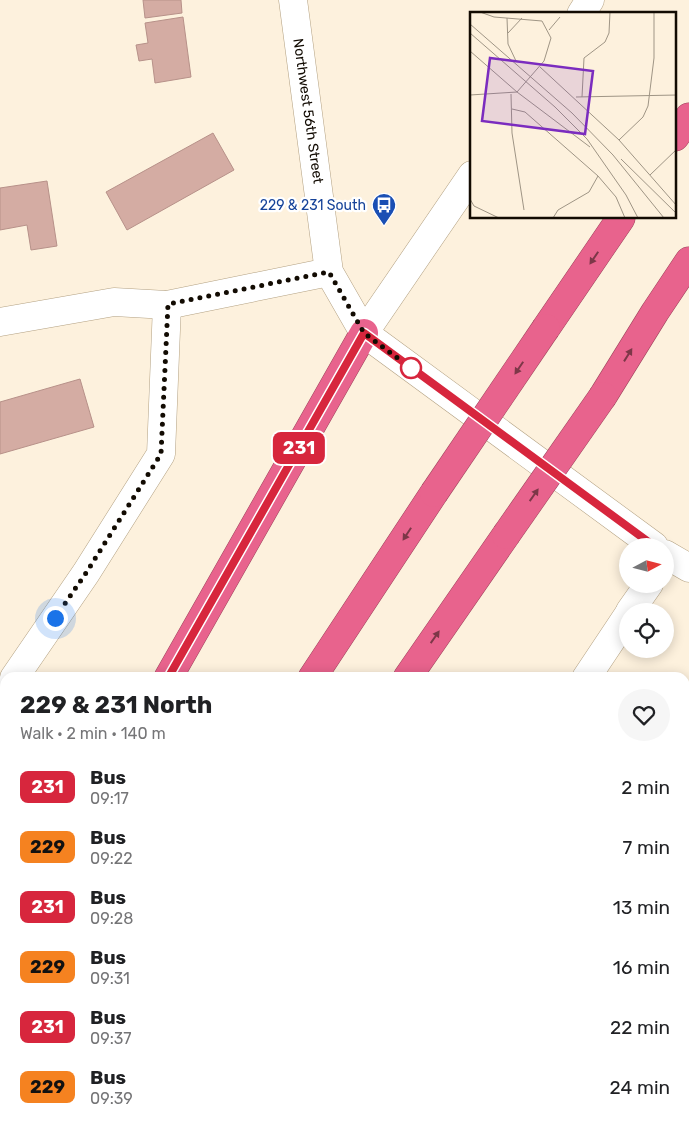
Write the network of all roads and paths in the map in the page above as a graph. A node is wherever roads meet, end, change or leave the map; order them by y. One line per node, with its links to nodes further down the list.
1 (292, 0): 9 (street, Northwest 56th Street)
2 (590, 0): 3 (street)
3 (582, 12)
4 (689, 117): 5 (highway)
5 (676, 136)
6 (470, 178): 14 (street)
7 (620, 219): 19 (highway, one-way to 19, bridge)
8 (689, 261): 12 (highway)
9 (329, 272): 11 (street); 14 (street, Northwest 56th Street)
10 (689, 285): 12 (highway)
11 (168, 304): 13 (street); 17 (street)
12 (655, 312): 20 (highway, one-way to 12, bridge)
13 (0, 322)
14 (364, 333): 15 (street, Northwest 56th Street); 18 (highway)
15 (642, 538)
16 (619, 629): 21 (street)
17 (18, 672)
18 (171, 672)
19 (316, 672)
20 (411, 672)
21 (590, 672)

